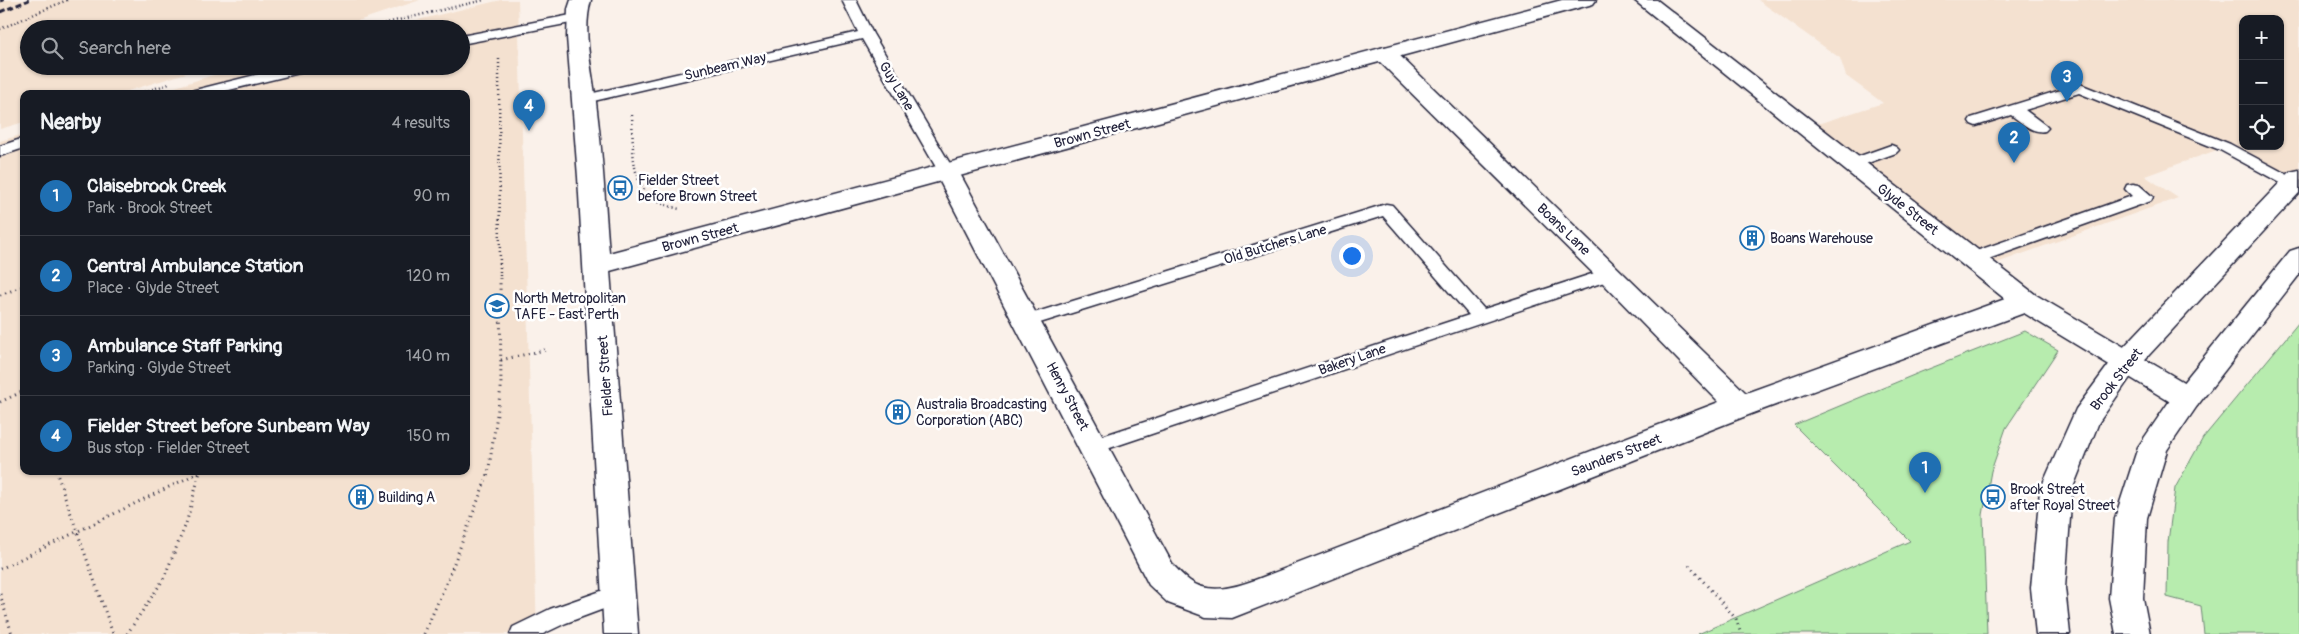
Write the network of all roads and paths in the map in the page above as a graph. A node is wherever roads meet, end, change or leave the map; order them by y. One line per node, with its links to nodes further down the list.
1 (67, 0): 8 (path)
2 (484, 0): 9 (path)
3 (849, 0): 11 (lane, Guy Lane)
4 (1586, 0): 14 (street, Brown Street)
5 (1644, 0): 25 (street, Glyde Street)
6 (578, 9): 12 (lane); 18 (street, Fielder Street)
7 (20, 20): 10 (path)
8 (21, 20)
9 (399, 20)
10 (0, 29)
11 (866, 34): 18 (lane, Sunbeam Way); 26 (lane, Guy Lane)
12 (470, 38)
13 (499, 53): 39 (path)
14 (1385, 54): 26 (street, Brown Street); 32 (street, Boans Lane)
15 (281, 75): 16 (lane)
16 (238, 88): 17 (lane)
17 (224, 90)
18 (585, 99): 31 (street, Fielder Street)
19 (2013, 109): 20 (lane); 21 (lane); 27 (lane)
20 (1976, 121)
21 (2040, 128)
22 (20, 144): 24 (lane)
23 (1891, 150): 25 (lane)
24 (0, 151)
25 (1851, 164): 30 (street, Glyde Street)
26 (947, 172): 31 (street, Brown Street); 37 (street, Henry Street)
27 (2297, 183): 40 (street, Brook Street)
28 (2133, 189): 30 (lane)
29 (2299, 257): 42 (street)
30 (1971, 259): 35 (street, Glyde Street)
31 (597, 265): 53 (street, Fielder Street)
32 (1610, 274): 36 (lane, Bakery Lane); 44 (street, Boans Lane)
33 (20, 288): 34 (path)
34 (0, 295)
35 (2026, 302): 40 (street, Glyde Street); 44 (street, Saunders Street)
36 (1480, 316): 37 (lane, Old Butchers Lane); 45 (lane, Bakery Lane)
37 (1027, 321): 45 (street, Henry Street)
38 (549, 349): 39 (path)
39 (502, 360): 58 (path)
40 (2126, 362): 42 (street, Glyde Street); 62 (street, Brook Street)
41 (20, 393): 43 (path)
42 (2187, 398): 63 (street)
43 (0, 402)
44 (1741, 406): 54 (street, Saunders Street)
45 (1094, 446): 54 (street, Henry Street)
46 (57, 475): 49 (path)
47 (194, 475): 49 (path)
48 (199, 475): 57 (path)
49 (77, 531): 51 (path); 56 (path)
50 (1689, 565): 61 (path)
51 (0, 568)
52 (0, 594): 55 (path)
53 (618, 594): 59 (lane); 60 (street, Fielder Street)
54 (1206, 602)
55 (12, 634)
56 (113, 634)
57 (127, 634)
58 (424, 634)
59 (520, 634)
60 (621, 634)
61 (1741, 634)
62 (2053, 634)
63 (2133, 634)

